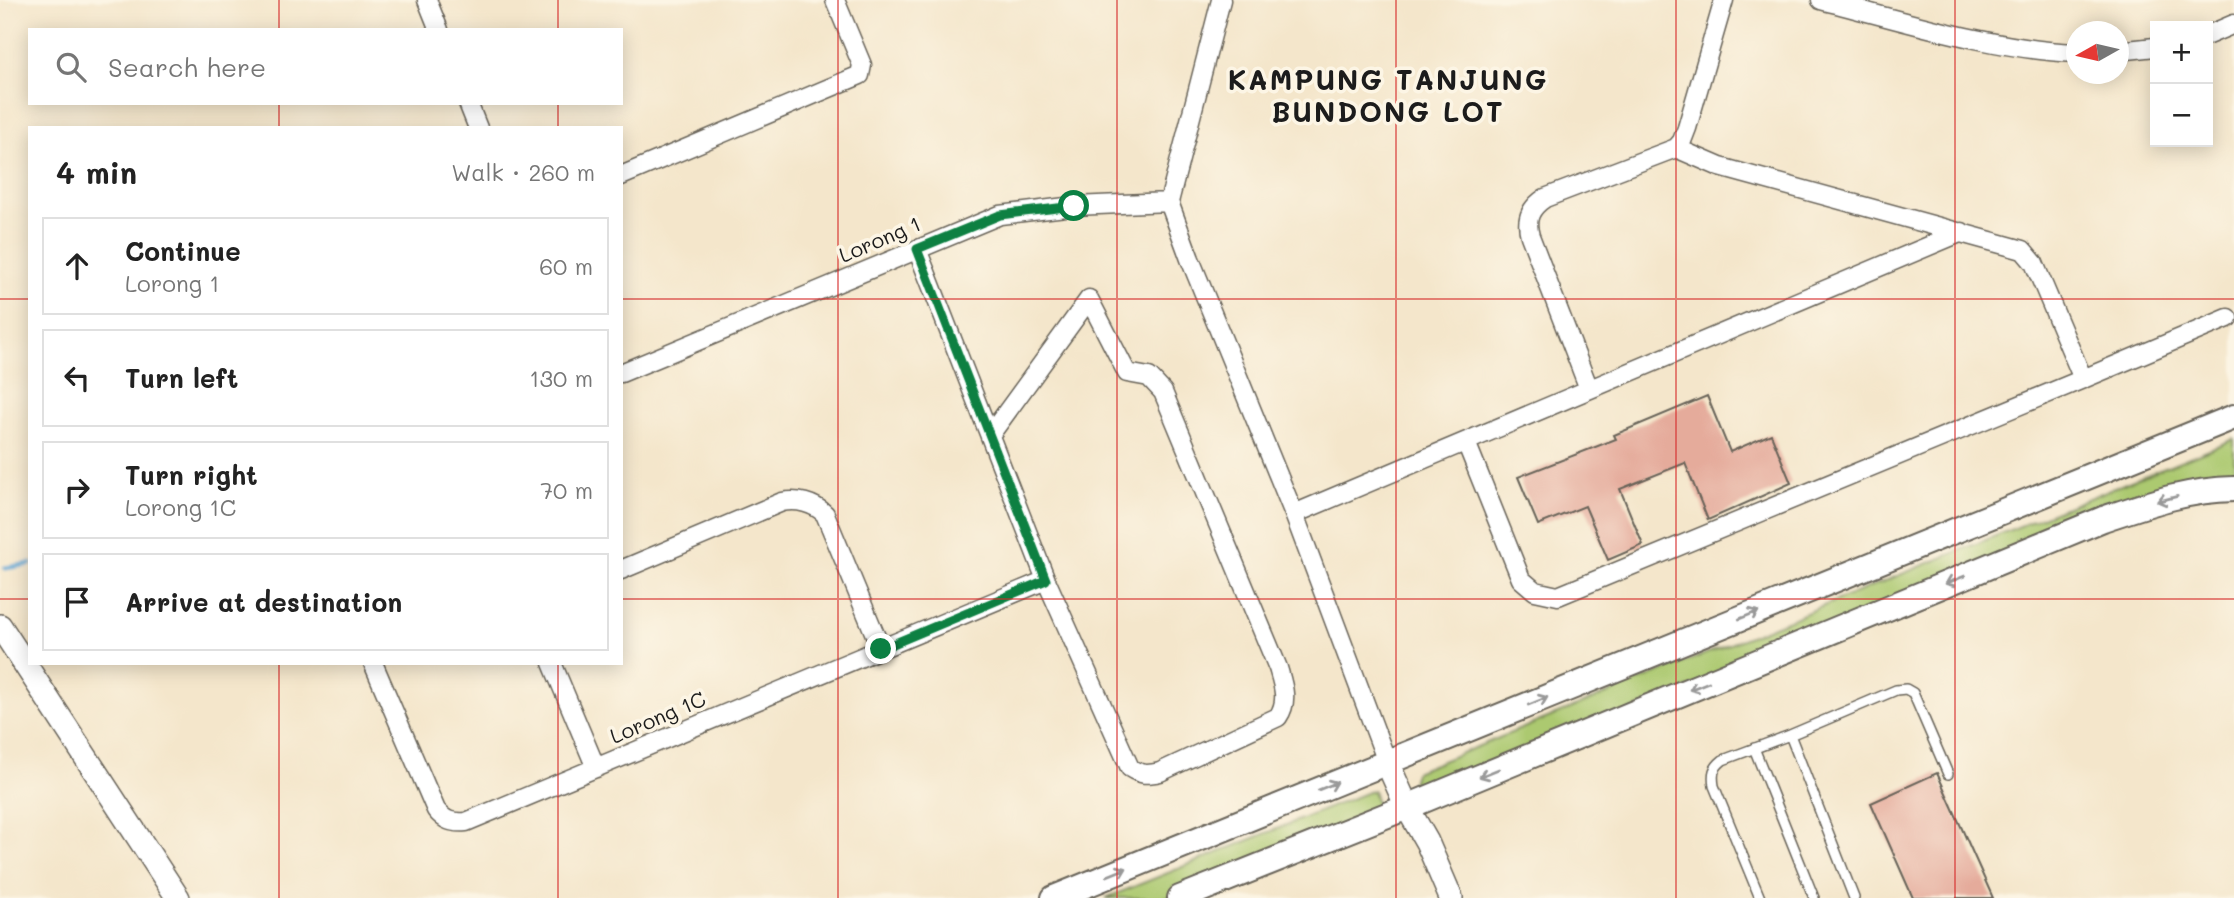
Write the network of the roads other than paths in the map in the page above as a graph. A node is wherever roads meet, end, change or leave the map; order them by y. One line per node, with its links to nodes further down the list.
1 (427, 0): 7 (street)
2 (835, 0): 15 (street)
3 (1221, 0): 16 (street)
4 (1724, 0): 14 (street)
5 (1821, 0): 11 (street)
6 (2234, 24): 8 (street)
7 (438, 28)
8 (2213, 33)
9 (2150, 48): 10 (street)
10 (2129, 50)
11 (2066, 53)
12 (469, 105): 13 (street)
13 (477, 126)
14 (1676, 148): 17 (street); 22 (street)
15 (623, 175)
16 (1169, 202): 18 (street, Lorong 1); 27 (street)
17 (1962, 232): 21 (street); 22 (street)
18 (917, 249): 20 (street, Lorong 1); 24 (street)
19 (2228, 318): 21 (street)
20 (623, 372)
21 (2083, 379): 25 (street)
22 (1589, 389): 25 (street)
23 (2234, 416): 36 (main road, one-way to 23)
24 (990, 435): 29 (street); 29 (street)
25 (1466, 442): 27 (street)
26 (2234, 489): 39 (main road, one-way to 39)
27 (1294, 513): 36 (street)
28 (623, 569): 31 (street)
29 (1046, 580): 31 (street, Lorong 1C)
30 (0, 626): 40 (street)
31 (881, 649): 37 (street, Lorong 1C)
32 (374, 665): 37 (street, Lorong 1C)
33 (553, 665): 37 (street)
34 (1790, 735): 35 (lane); 38 (lane); 46 (lane)
35 (1754, 748): 44 (lane); 45 (lane)
36 (1387, 762): 39 (street); 41 (main road, one-way to 36)
37 (596, 768)
38 (1948, 774)
39 (1406, 807): 42 (main road); 43 (street)
40 (178, 898)
41 (1054, 898)
42 (1180, 898)
43 (1451, 898)
44 (1760, 898)
45 (1814, 898)
46 (1854, 898)

